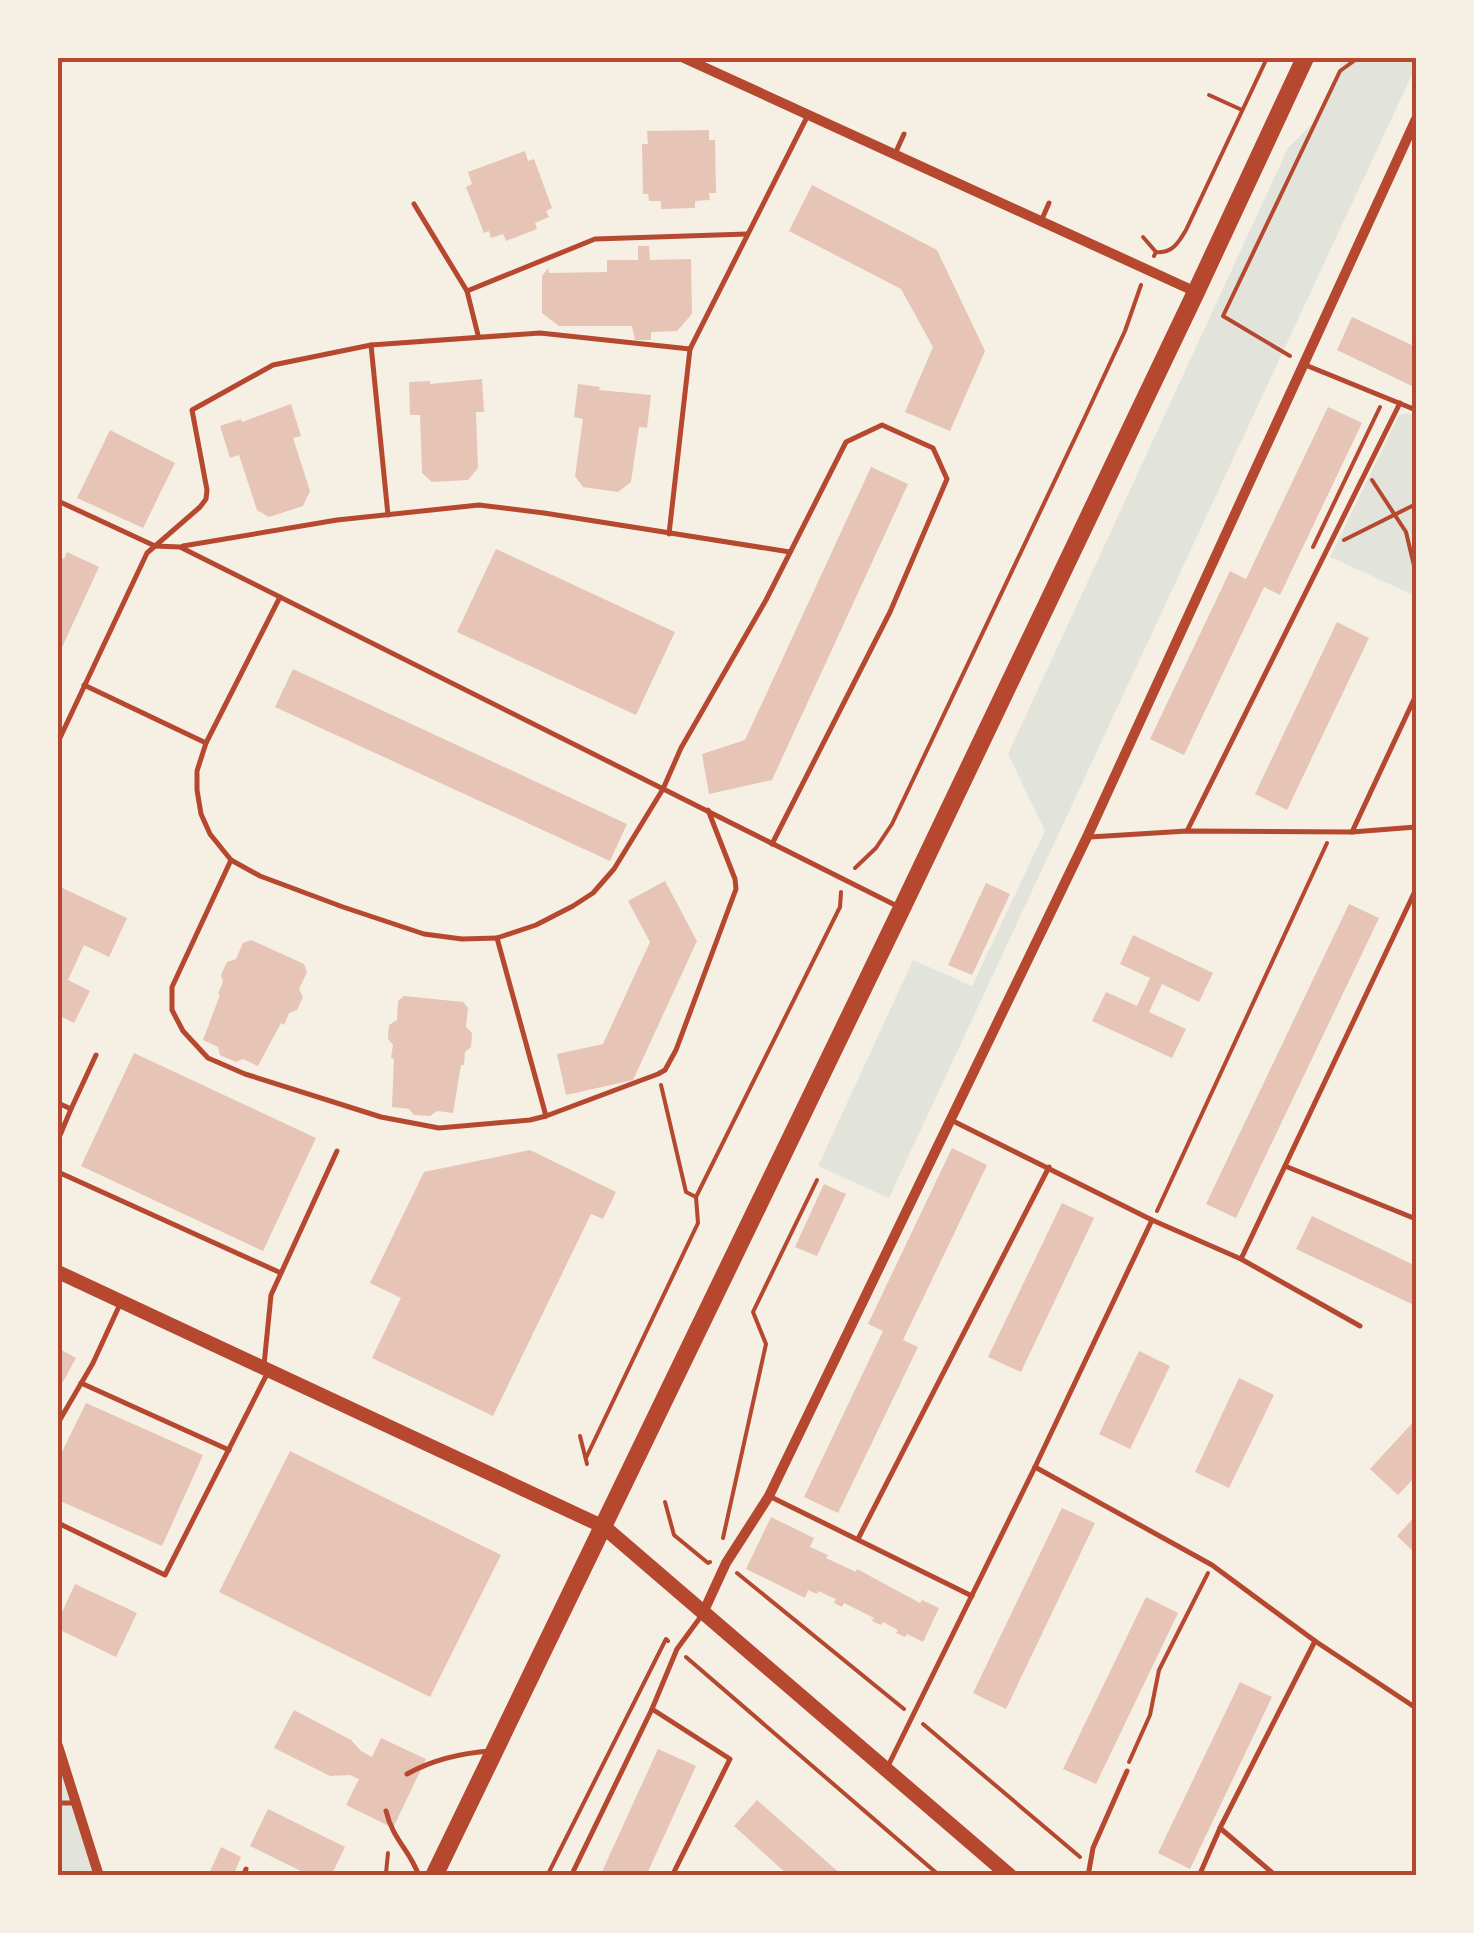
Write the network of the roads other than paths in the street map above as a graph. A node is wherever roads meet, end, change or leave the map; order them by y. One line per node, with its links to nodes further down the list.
1 (684, 58): 3 (street)
2 (1305, 58): 12 (main road)
3 (808, 115): 6 (street); 10 (lane)
4 (1416, 119): 16 (street)
5 (904, 134): 6 (lane)
6 (894, 154): 9 (street)
7 (414, 204): 11 (lane)
8 (1049, 204): 9 (lane)
9 (1040, 222): 12 (street)
10 (747, 234): 11 (lane); 15 (lane)
11 (467, 291): 13 (lane)
12 (1196, 292): 39 (main road)
13 (478, 336): 14 (lane); 15 (lane)
14 (371, 344): 20 (lane); 22 (lane)
15 (690, 349): 21 (lane)
16 (1303, 364): 17 (lane); 35 (street)
17 (1400, 403): 18 (lane); 33 (lane)
18 (1416, 410)
19 (58, 501): 22 (lane)
20 (388, 515): 21 (lane); 23 (lane)
21 (668, 534): 24 (lane)
22 (155, 546): 23 (lane); 26 (lane)
23 (180, 546): 25 (lane)
24 (790, 552): 30 (lane); 36 (lane)
25 (280, 597): 29 (lane); 30 (lane)
26 (84, 685): 28 (lane); 29 (lane)
27 (1416, 695): 34 (lane)
28 (58, 742)
29 (206, 743): 37 (lane)
30 (663, 789): 31 (lane); 40 (lane)
31 (708, 810): 36 (lane); 44 (lane)
32 (1416, 827): 34 (lane)
33 (1186, 830): 34 (lane); 35 (lane)
34 (1352, 832)
35 (1086, 837): 45 (street)
36 (772, 844): 39 (lane)
37 (231, 860): 40 (lane); 44 (lane)
38 (1416, 889): 48 (lane)
39 (902, 908): 65 (main road)
40 (496, 938): 44 (lane)
41 (96, 1055): 43 (lane)
42 (58, 1103): 43 (lane)
43 (71, 1109): 46 (lane)
44 (546, 1116)
45 (951, 1120): 49 (lane); 63 (street)
46 (58, 1140)
47 (336, 1152): 55 (lane)
48 (1284, 1166): 52 (lane); 53 (lane)
49 (1049, 1167): 51 (lane); 66 (lane)
50 (58, 1172): 55 (lane)
51 (1152, 1220): 53 (lane); 62 (lane)
52 (1416, 1220)
53 (1241, 1259): 57 (lane)
54 (58, 1272): 56 (street)
55 (281, 1273): 58 (lane)
56 (122, 1302): 58 (street); 59 (lane)
57 (1360, 1326)
58 (266, 1369): 61 (lane); 65 (street)
59 (81, 1384): 60 (lane); 61 (lane)
60 (58, 1423)
61 (229, 1450): 64 (lane)
62 (1035, 1468): 67 (lane); 69 (lane)
63 (769, 1496): 66 (lane); 68 (street)
64 (58, 1523)
65 (604, 1527): 68 (main road); 73 (main road)
66 (858, 1539): 67 (lane)
67 (972, 1596): 74 (lane)
68 (703, 1613): 71 (lane); 74 (main road)
69 (1315, 1641): 70 (lane); 80 (lane)
70 (1416, 1708)
71 (652, 1709): 84 (lane); 85 (lane)
72 (58, 1746): 77 (street)
73 (494, 1751): 76 (lane); 83 (main road)
74 (886, 1770): 86 (main road)
75 (1127, 1771): 87 (lane)
76 (407, 1774)
77 (76, 1802): 78 (lane); 81 (street)
78 (58, 1804)
79 (386, 1812): 82 (lane)
80 (1220, 1828): 88 (lane); 89 (lane)
81 (100, 1876)
82 (419, 1876)
83 (434, 1876)
84 (572, 1876)
85 (672, 1876)
86 (1010, 1876)
87 (1088, 1876)
88 (1199, 1876)
89 (1276, 1876)

